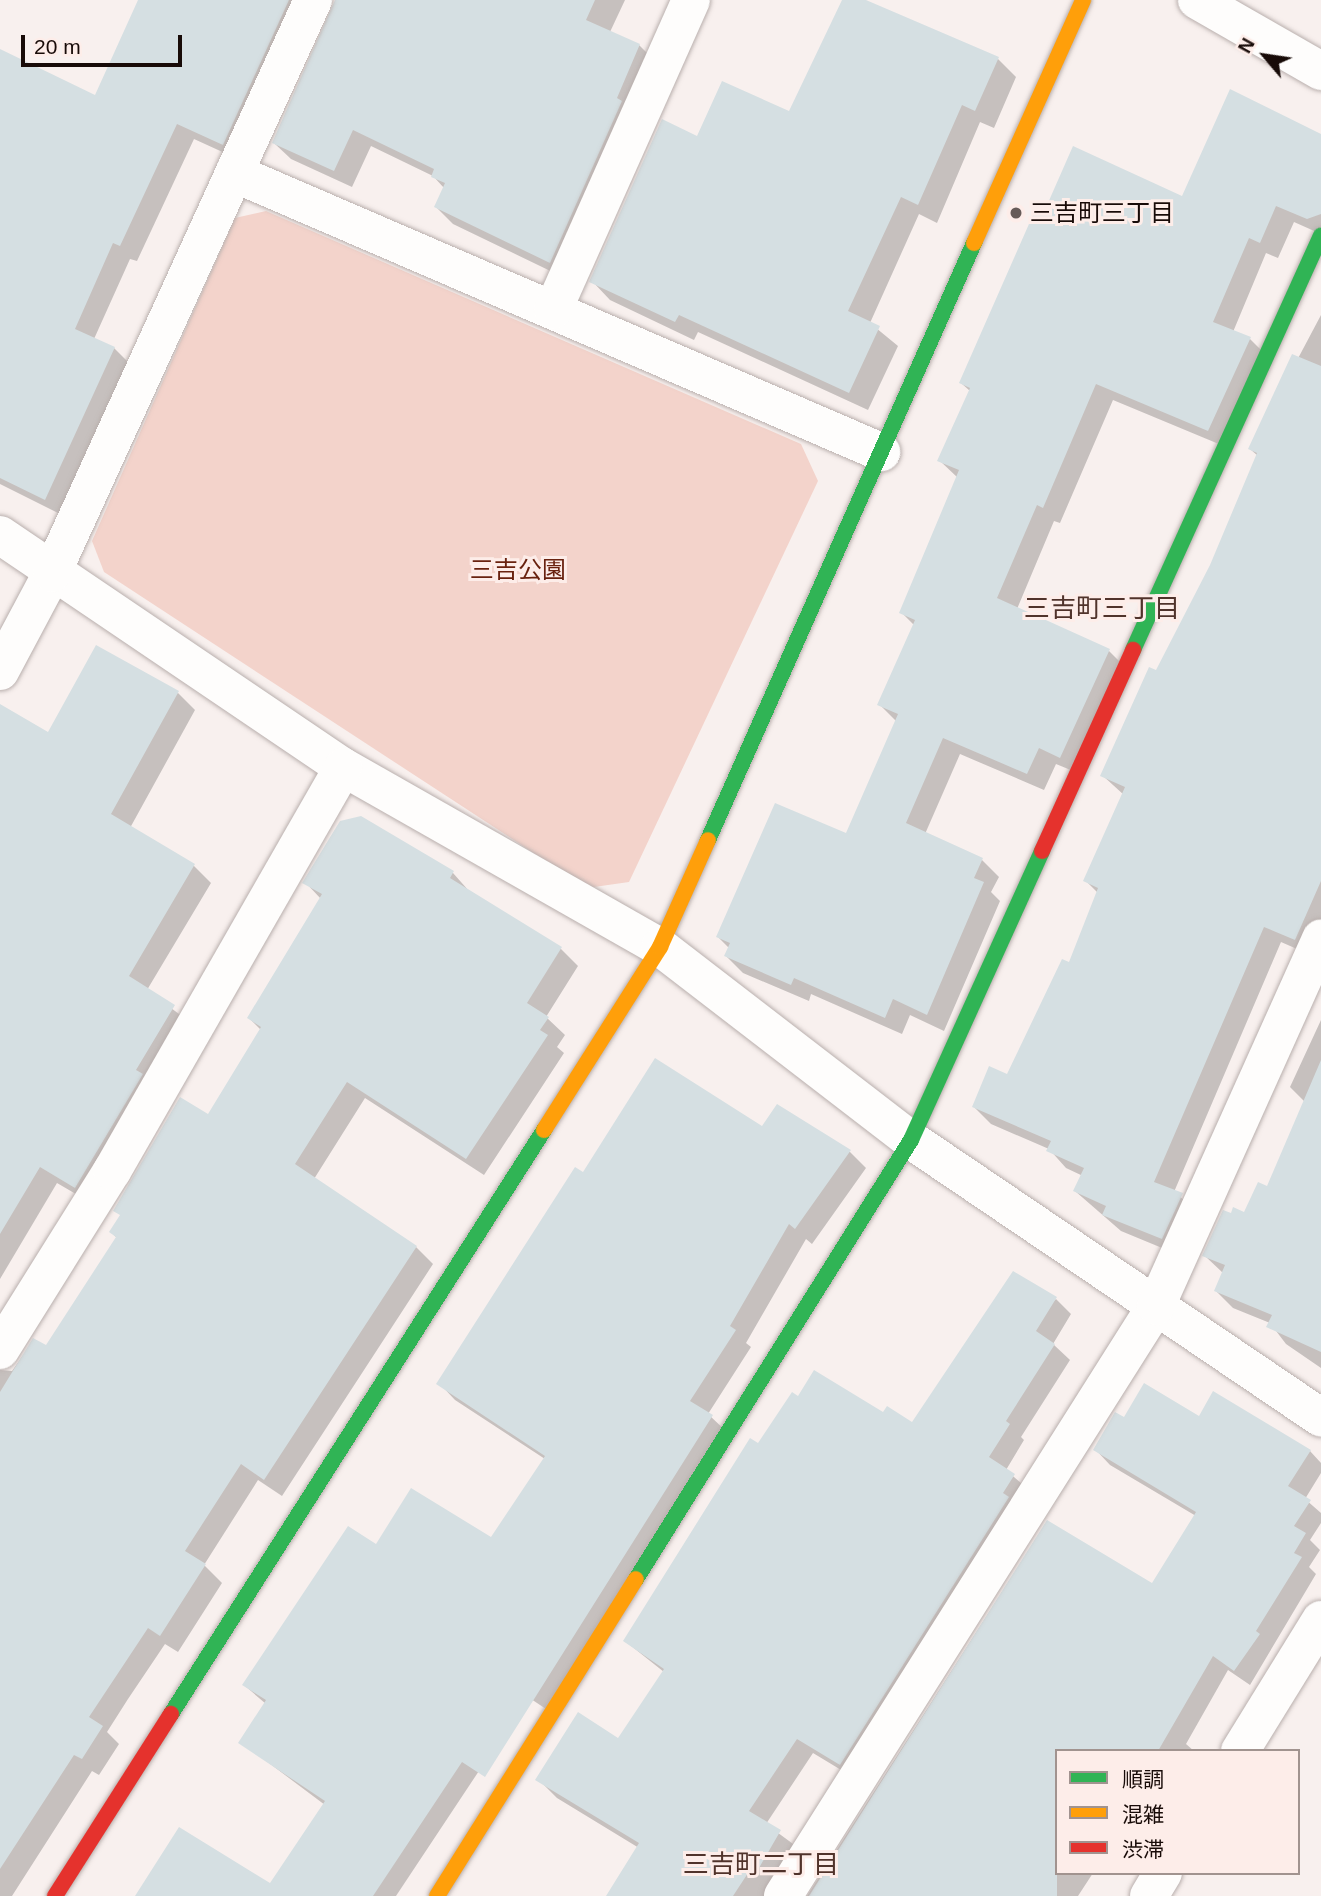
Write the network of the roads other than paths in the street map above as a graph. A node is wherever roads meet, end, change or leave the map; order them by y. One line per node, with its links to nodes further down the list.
1 (313, 0): 6 (street)
2 (691, 0): 8 (street)
3 (1083, 0): 9 (street)
4 (1197, 0): 5 (street)
5 (1321, 71)
6 (234, 173): 8 (street); 11 (street)
7 (1321, 236): 16 (street)
8 (553, 310): 9 (street)
9 (881, 452): 15 (street)
10 (0, 535): 11 (street)
11 (52, 573): 12 (street); 13 (street)
12 (0, 671)
13 (343, 767): 15 (street); 18 (street)
14 (1321, 938): 17 (street)
15 (660, 947): 16 (street); 23 (street)
16 (911, 1140): 17 (street); 24 (street)
17 (1156, 1306): 19 (street); 25 (street)
18 (0, 1350)
19 (1321, 1418)
20 (1321, 1620): 21 (street)
21 (1241, 1749)
22 (1162, 1875): 26 (street)
23 (55, 1896)
24 (437, 1896)
25 (783, 1896)
26 (1149, 1896)

